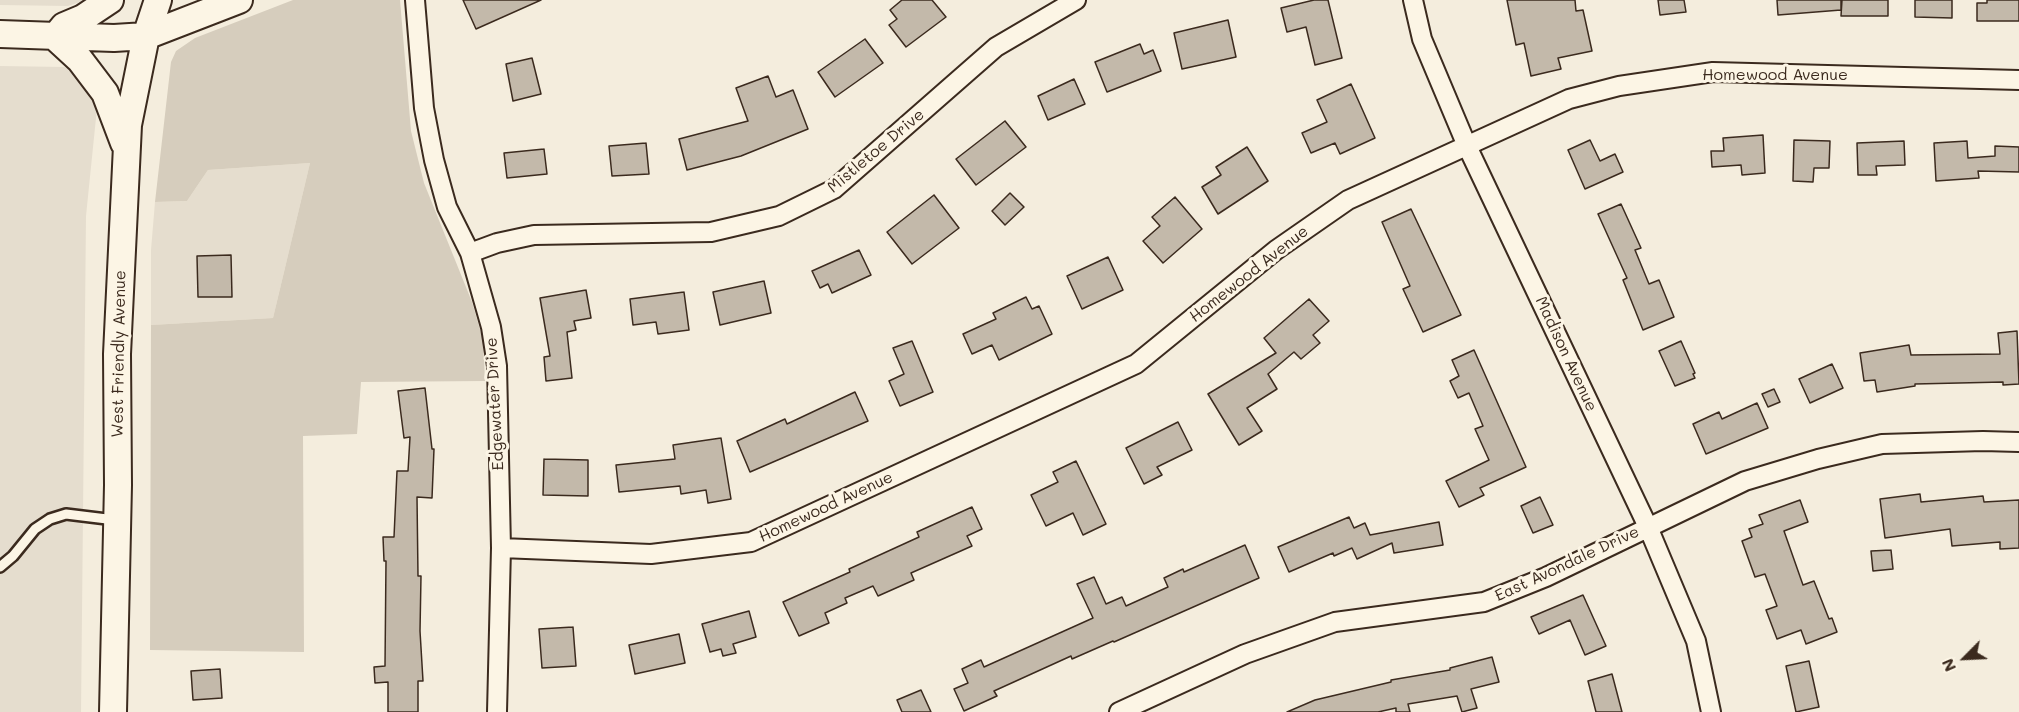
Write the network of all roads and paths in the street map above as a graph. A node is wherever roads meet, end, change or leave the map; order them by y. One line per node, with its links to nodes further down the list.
1 (110, 0): 9 (main road)
2 (158, 0): 8 (main road, West Friendly Avenue)
3 (238, 0): 8 (main road)
4 (415, 0): 13 (street, Edgewater Drive)
5 (1076, 0): 13 (street, Mistletoe Drive)
6 (1413, 0): 11 (street, Madison Avenue)
7 (0, 34): 9 (main road)
8 (146, 36): 9 (main road); 12 (main road, West Friendly Avenue)
9 (56, 37): 12 (main road)
10 (2019, 80): 11 (street, Homewood Avenue)
11 (1467, 146): 16 (street, Madison Avenue); 17 (street, Homewood Avenue)
12 (127, 153): 15 (main road, West Friendly Avenue)
13 (470, 253): 17 (street, Edgewater Drive)
14 (2019, 442): 16 (street, East Avondale Drive)
15 (117, 520): 18 (lane); 19 (main road, West Friendly Avenue)
16 (1648, 526): 21 (street, East Avondale Drive); 22 (street, Madison Avenue)
17 (501, 548): 20 (street, Edgewater Drive)
18 (0, 567)
19 (114, 712)
20 (497, 712)
21 (1119, 712)
22 (1711, 712)

